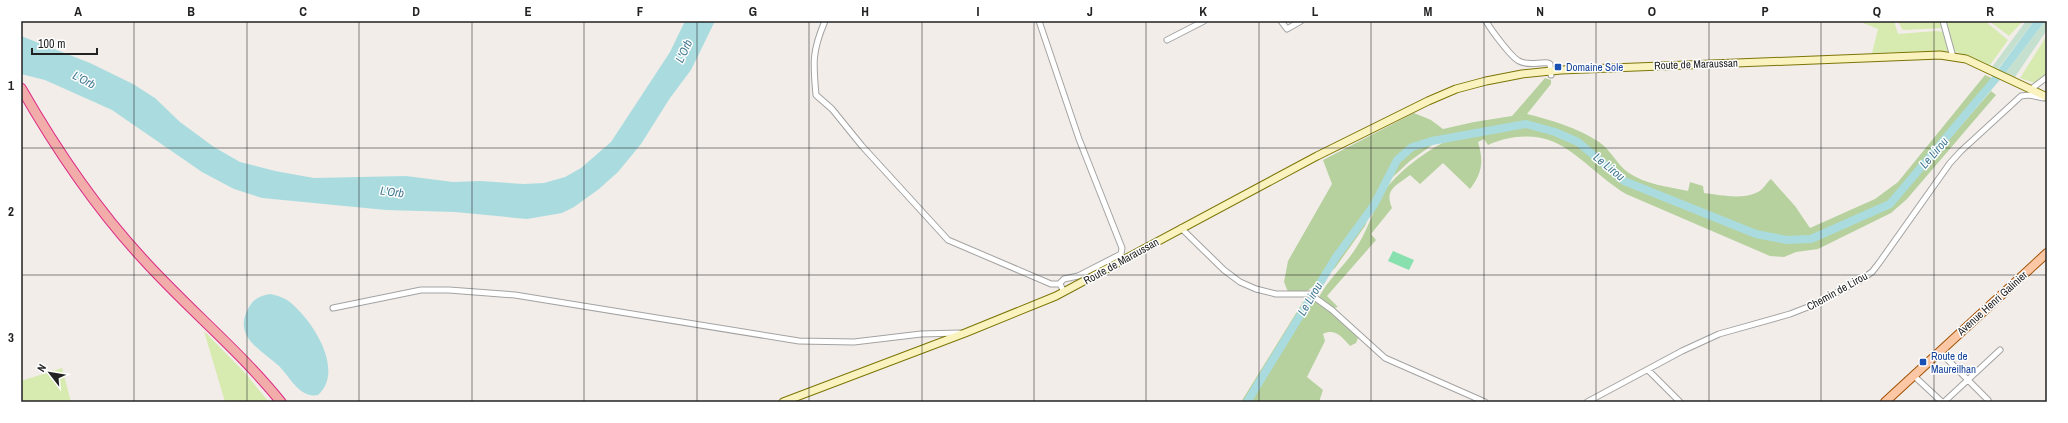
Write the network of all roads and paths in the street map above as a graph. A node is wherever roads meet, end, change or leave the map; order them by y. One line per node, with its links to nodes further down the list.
1 (825, 21): 18 (street)
2 (1039, 21): 18 (street)
3 (1204, 21): 8 (street)
4 (1281, 21): 5 (street)
5 (1301, 21)
6 (1486, 21): 10 (street)
7 (1943, 21): 9 (street)
8 (1167, 40)
9 (1950, 56): 10 (main road, Route de Maraussan); 12 (main road, Route de Maraussan)
10 (1551, 73): 16 (main road, Route de Maraussan)
11 (2047, 77): 12 (street)
12 (2031, 89): 14 (main road, Route de Maraussan)
13 (22, 90): 29 (highway)
14 (2047, 98): 24 (street, Chemin de Lirou)
15 (21, 100): 28 (highway)
16 (1181, 228): 19 (main road, Route de Maraussan); 31 (street)
17 (2047, 253): 23 (main road, Avenue Henri Galinier)
18 (1059, 284): 19 (street)
19 (1064, 292): 21 (main road, Route de Maraussan)
20 (333, 308): 21 (street)
21 (965, 333): 30 (main road, Route de Maraussan)
22 (2000, 350): 26 (street)
23 (1939, 351): 25 (main road, Avenue Henri Galinier); 26 (street)
24 (1648, 370): 32 (street, Chemin de Lirou); 33 (street)
25 (1913, 375): 34 (main road, Avenue Henri Galinier); 35 (street)
26 (1968, 380): 27 (street); 35 (street)
27 (1988, 400)
28 (274, 402)
29 (282, 402)
30 (783, 402)
31 (1485, 402)
32 (1587, 402)
33 (1680, 402)
34 (1885, 402)
35 (1943, 402)

